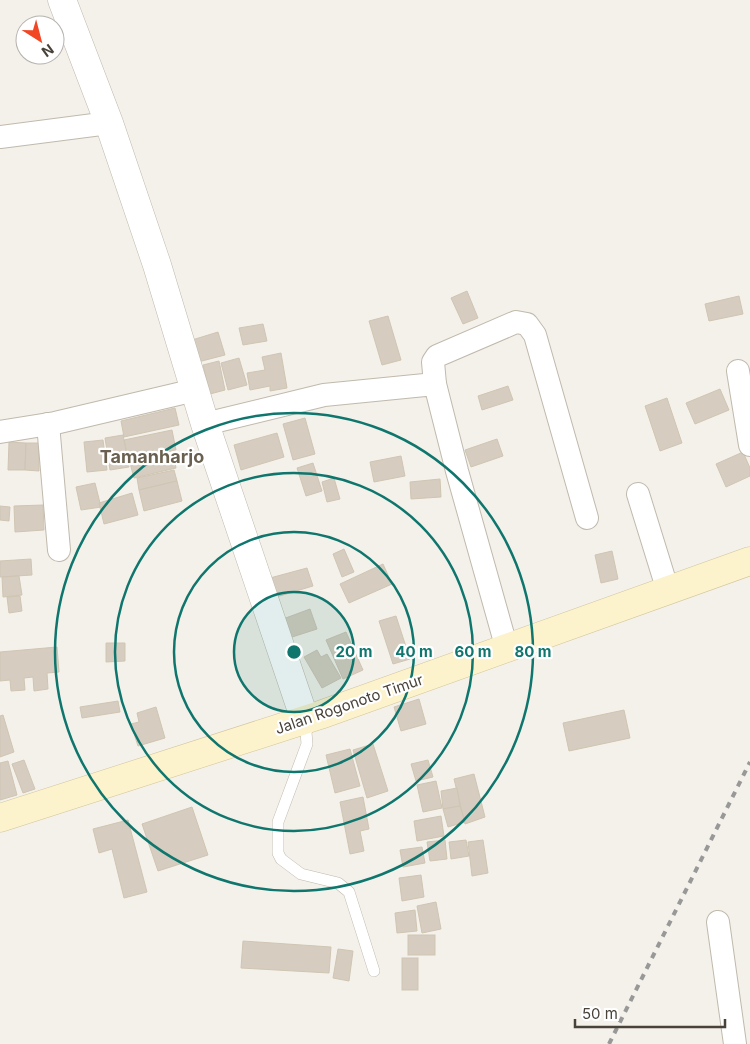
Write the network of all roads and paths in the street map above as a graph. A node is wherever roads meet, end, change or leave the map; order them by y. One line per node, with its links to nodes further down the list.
1 (62, 0): 2 (street)
2 (109, 123): 3 (street); 6 (street)
3 (0, 137)
4 (738, 371): 10 (street)
5 (434, 384): 8 (street); 12 (street); 16 (street)
6 (195, 390): 7 (street); 8 (street)
7 (48, 424): 9 (street); 13 (street)
8 (205, 424): 17 (street)
9 (0, 432)
10 (750, 445)
11 (638, 494): 15 (street)
12 (587, 518)
13 (58, 550)
14 (750, 561): 15 (main road, Jalan Rogonoto Timur)
15 (668, 591): 16 (main road, Jalan Rogonoto Timur)
16 (507, 649): 17 (main road, Jalan Rogonoto Timur)
17 (305, 720): 18 (main road, Jalan Rogonoto Timur); 20 (lane)
18 (0, 818)
19 (718, 922): 21 (street)
20 (374, 971)
21 (735, 1044)

